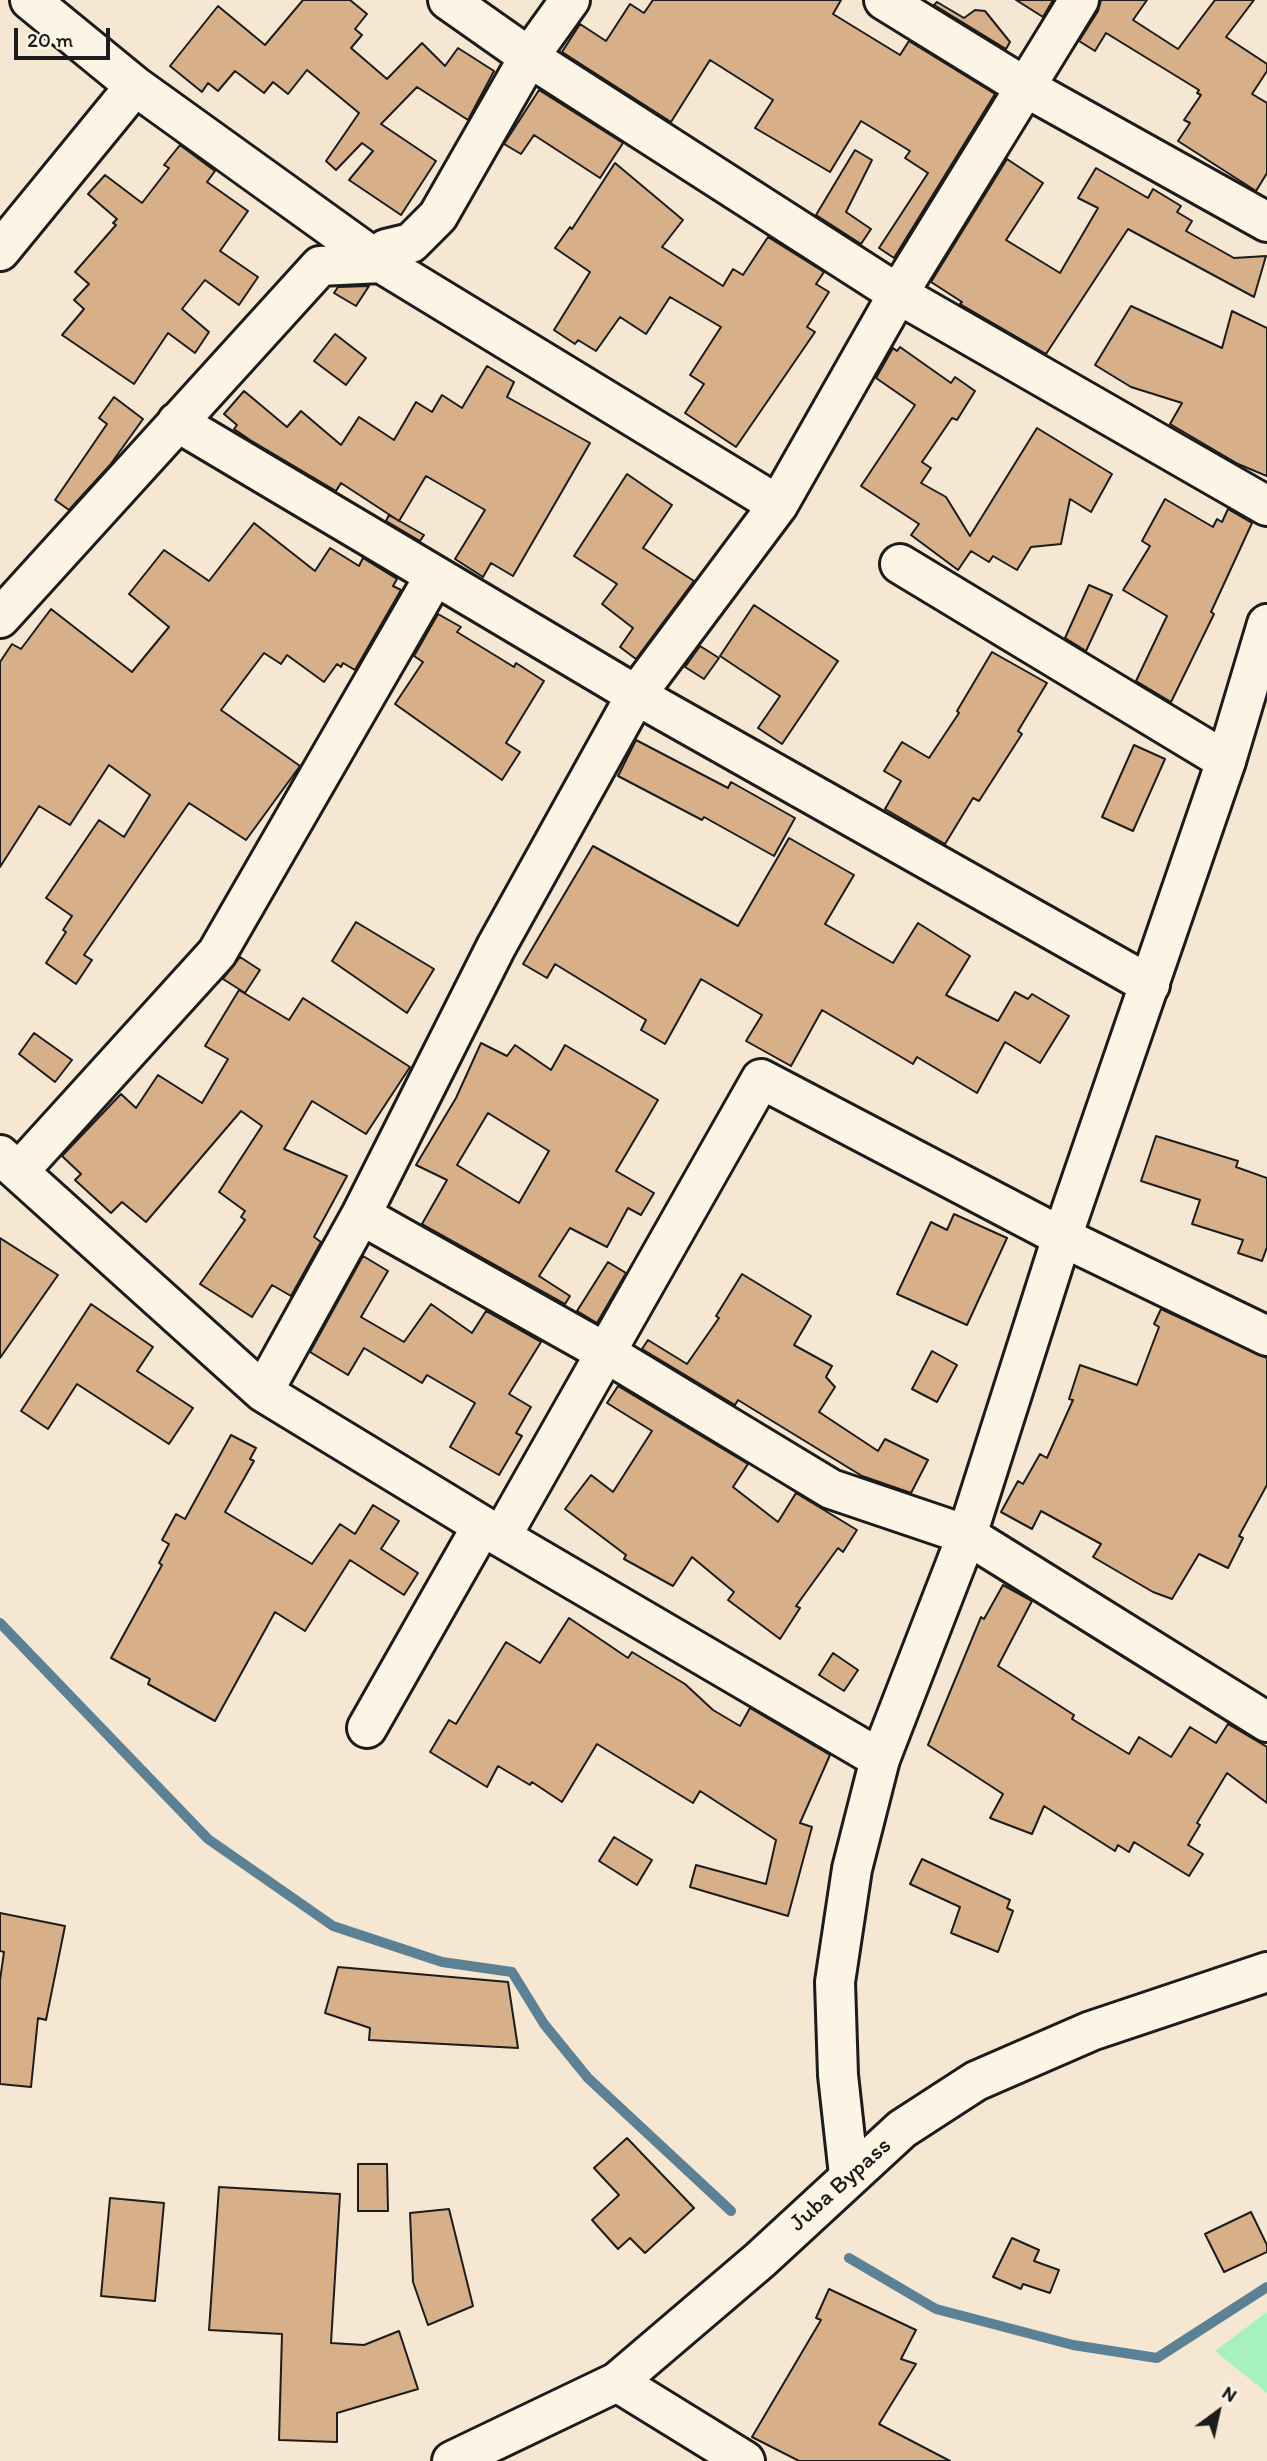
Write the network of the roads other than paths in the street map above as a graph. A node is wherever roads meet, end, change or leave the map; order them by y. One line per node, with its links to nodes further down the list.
1 (30, 0): 7 (street)
2 (448, 0): 6 (street)
3 (570, 0): 6 (street)
4 (884, 0): 8 (street)
5 (1079, 0): 8 (street)
6 (529, 57): 11 (street); 12 (street)
7 (135, 86): 10 (street); 11 (street)
8 (1025, 87): 9 (street); 12 (street)
9 (1267, 222)
10 (0, 251)
11 (369, 254): 13 (street); 14 (street); 20 (street)
12 (898, 294): 14 (street); 15 (street)
13 (177, 422): 17 (street); 18 (street)
14 (778, 505): 21 (street)
15 (1267, 506)
16 (900, 564): 22 (street)
17 (434, 577): 21 (street); 24 (street)
18 (0, 618)
19 (1267, 624): 22 (street)
20 (0, 634)
21 (636, 695): 23 (street); 25 (street)
22 (1226, 761): 23 (street)
23 (1150, 985): 26 (street)
24 (9, 1163): 29 (street)
25 (360, 1215): 28 (street); 29 (street)
26 (1062, 1237): 27 (street); 28 (street); 31 (street)
27 (1267, 1336)
28 (608, 1354): 30 (street); 31 (street)
29 (263, 1392): 30 (street)
30 (491, 1532): 33 (street); 34 (street)
31 (967, 1535): 32 (street); 34 (street)
32 (1267, 1722)
33 (367, 1728)
34 (880, 1759): 36 (street)
35 (1267, 1972): 36 (street, Juba Bypass)
36 (849, 2175): 37 (street, Juba Bypass)
37 (617, 2382): 38 (street, Juba Bypass); 40 (street)
38 (504, 2446): 39 (street, Juba Bypass)
39 (452, 2461)
40 (745, 2461)

